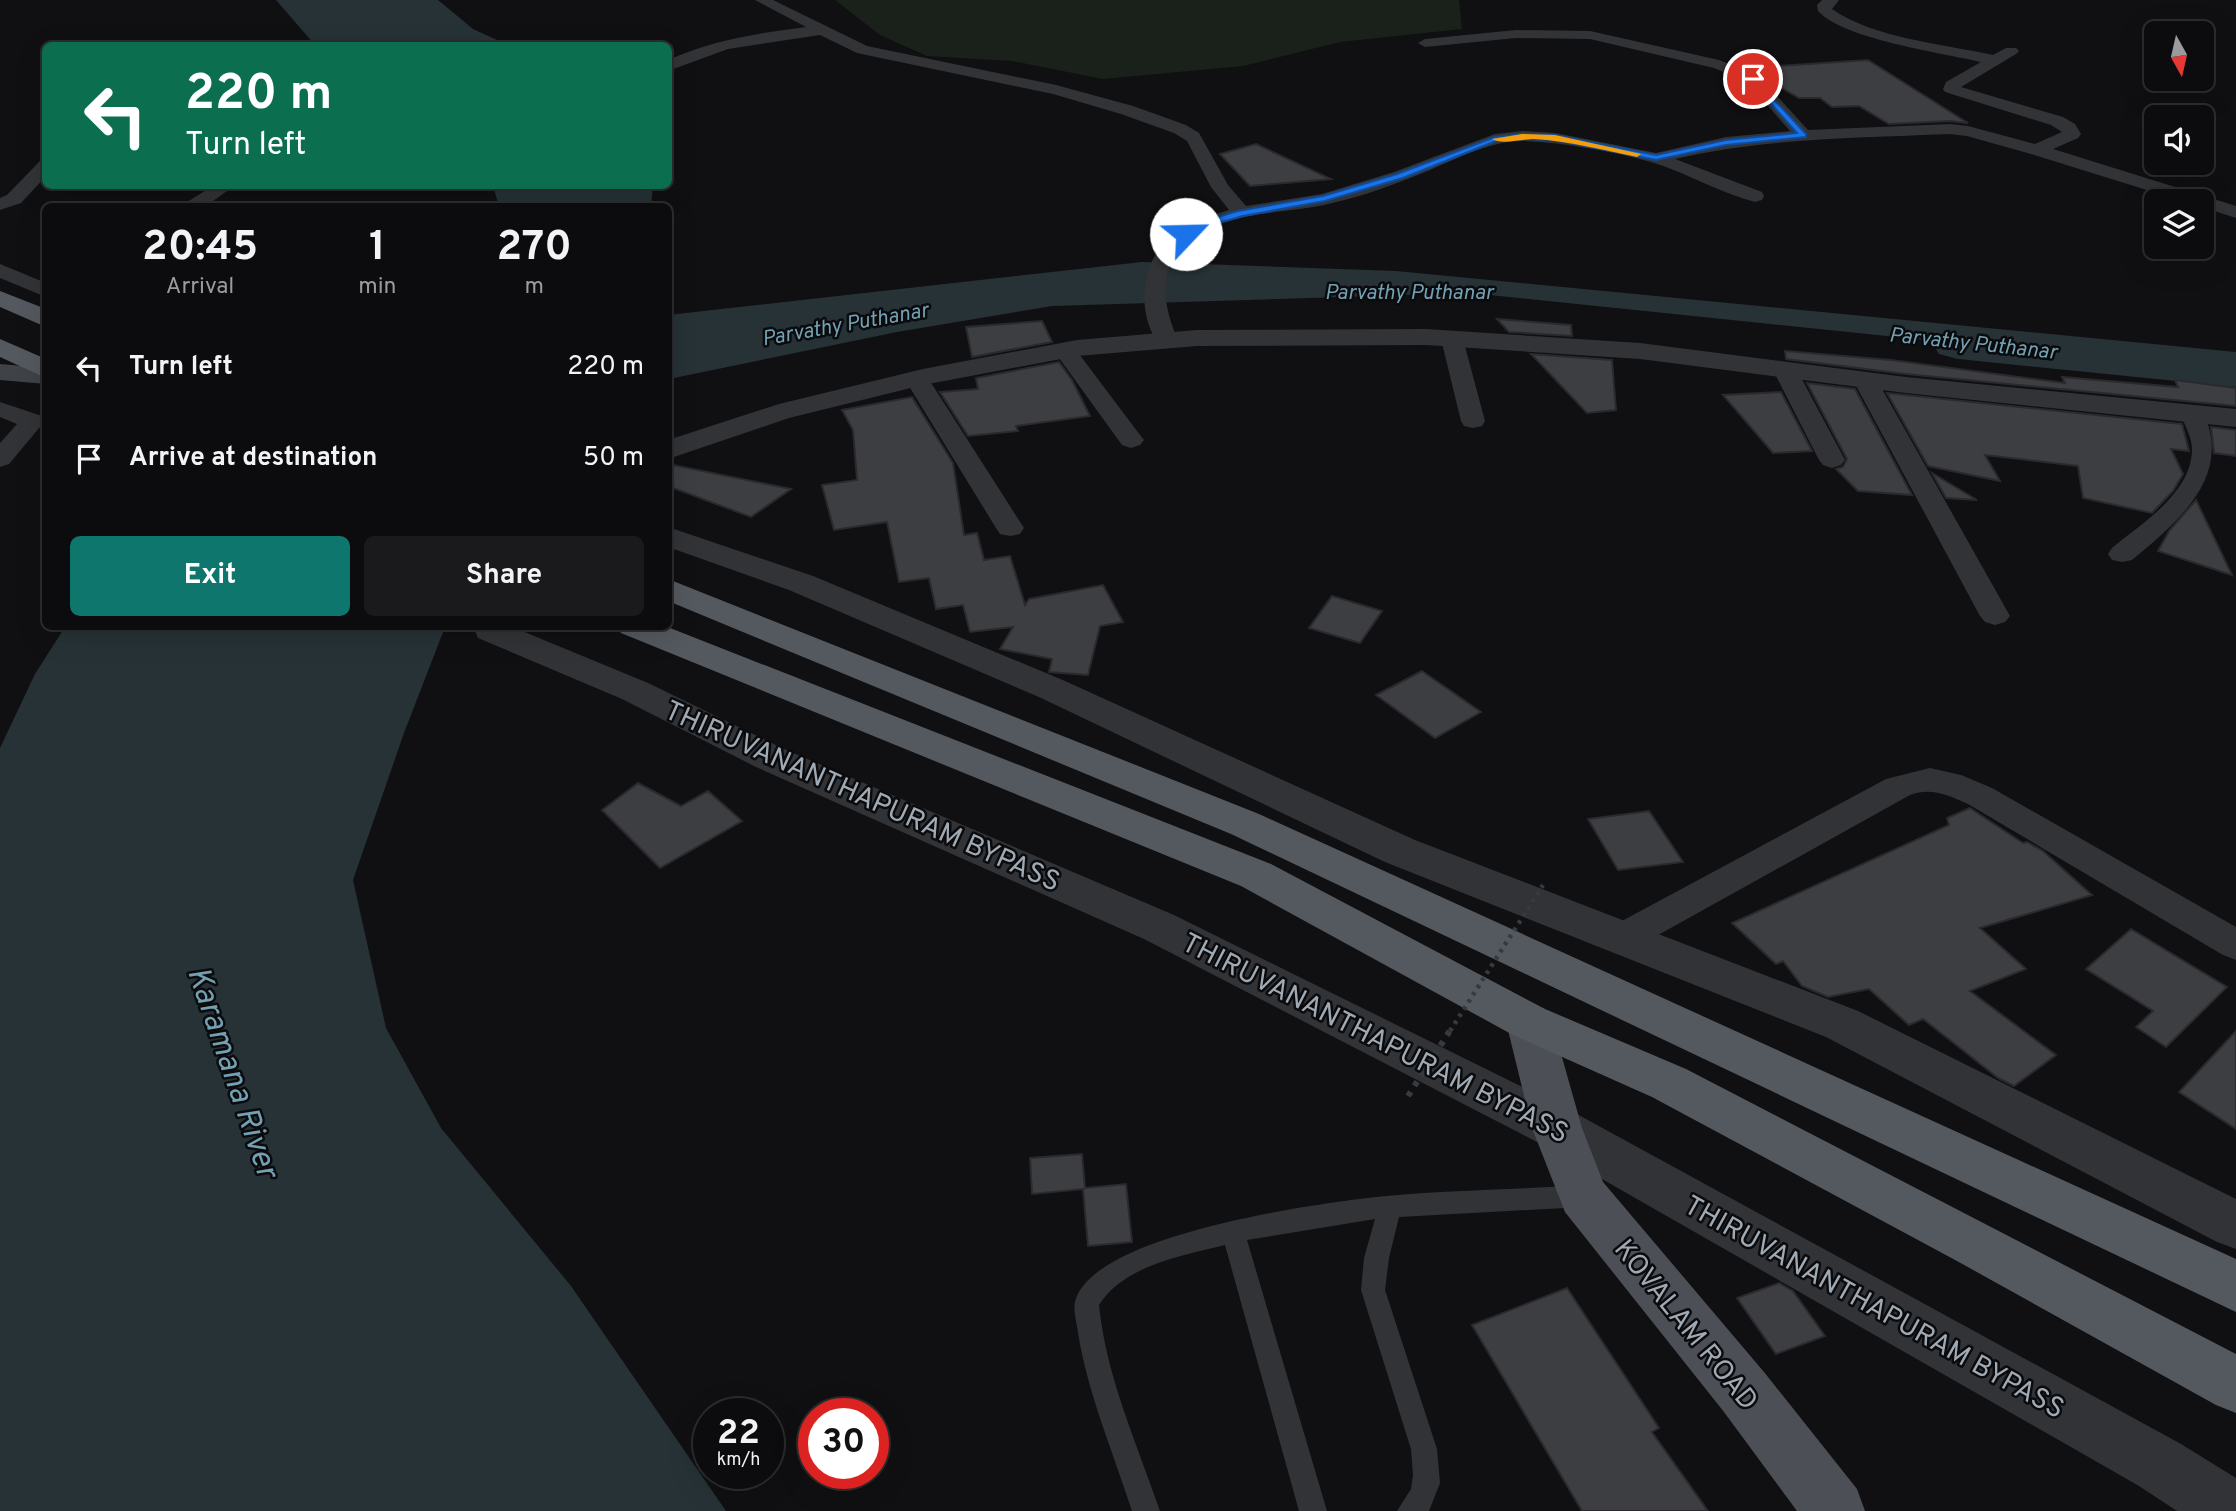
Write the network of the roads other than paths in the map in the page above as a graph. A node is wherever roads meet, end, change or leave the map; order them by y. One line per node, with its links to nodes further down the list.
1 (762, 0): 3 (street)
2 (1832, 0): 6 (street)
3 (822, 30): 7 (street); 17 (street)
4 (1425, 43): 8 (street)
5 (2011, 51): 6 (street)
6 (1993, 60): 9 (street)
7 (672, 64)
8 (1803, 135): 9 (street); 10 (street)
9 (2037, 149): 16 (street)
10 (1656, 158): 13 (street); 17 (street)
11 (42, 169): 15 (street)
12 (220, 189): 14 (street)
13 (1755, 195)
14 (199, 203)
15 (0, 204)
16 (2236, 212)
17 (1241, 213): 23 (street)
18 (0, 270): 19 (street)
19 (42, 289)
20 (0, 298): 21 (highway)
21 (42, 317)
22 (1452, 339): 23 (street); 27 (street); 35 (street)
23 (1167, 340): 25 (street)
24 (0, 347): 26 (highway)
25 (1065, 351): 30 (street); 36 (street)
26 (42, 368)
27 (1784, 370): 31 (street); 39 (street)
28 (0, 372): 29 (main road)
29 (42, 376)
30 (916, 378): 37 (street); 40 (street)
31 (1865, 380): 33 (street); 44 (street)
32 (0, 409): 38 (street)
33 (2192, 413): 34 (street); 42 (street)
34 (2236, 418)
35 (1473, 421)
36 (1131, 440)
37 (676, 447)
38 (3, 450)
39 (1832, 460)
40 (1010, 528)
41 (672, 537): 47 (street)
42 (2122, 554)
43 (672, 592): 55 (highway)
44 (1995, 616)
45 (490, 630): 50 (street, THIRUVANANTHAPURAM BYPASS)
46 (643, 630): 49 (highway)
47 (1620, 939): 48 (street); 53 (street)
48 (2236, 945)
49 (1530, 1022): 50 (main road, KOVALAM ROAD); 56 (highway)
50 (1557, 1128): 51 (main road, KOVALAM ROAD); 61 (street, THIRUVANANTHAPURAM BYPASS)
51 (1583, 1196): 52 (lane); 60 (main road, KOVALAM ROAD)
52 (1390, 1208): 54 (lane); 59 (lane)
53 (2236, 1225)
54 (1233, 1232): 57 (lane); 58 (lane)
55 (2236, 1286)
56 (2236, 1385)
57 (1146, 1511)
58 (1313, 1511)
59 (1411, 1511)
60 (1835, 1511)
61 (2232, 1511)

